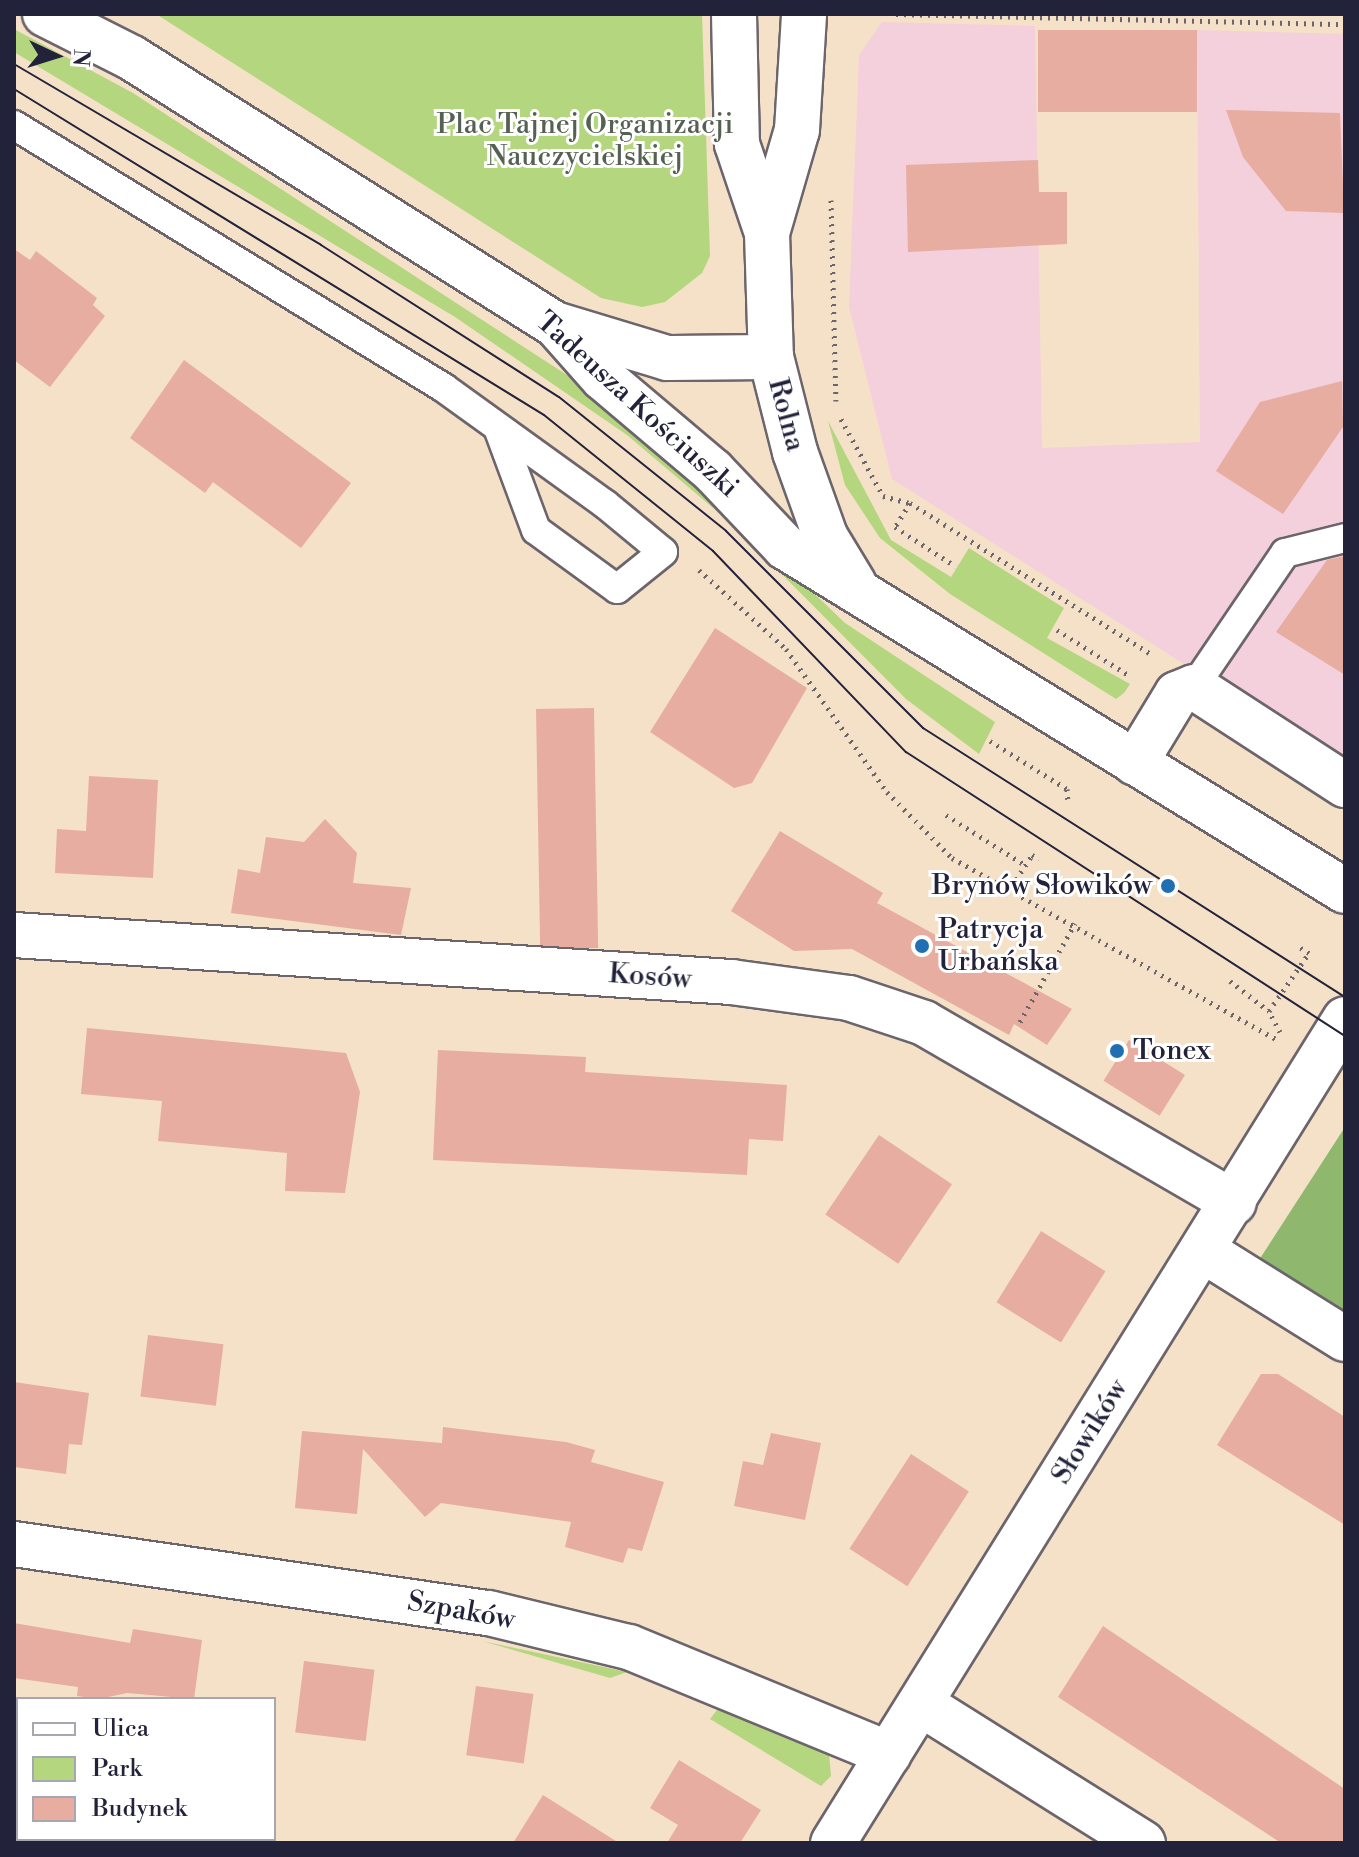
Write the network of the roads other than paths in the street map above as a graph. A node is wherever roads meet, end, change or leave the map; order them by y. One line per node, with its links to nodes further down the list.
1 (45, 14): 6 (street, Tadeusza Kościuszki)
2 (734, 14): 5 (street, Rolna)
3 (804, 14): 5 (street, Rolna)
4 (14, 125): 8 (lane)
5 (767, 233): 7 (street, Rolna)
6 (555, 324): 7 (street); 10 (street, Tadeusza Kościuszki)
7 (771, 357): 10 (street, Rolna)
8 (498, 428): 8 (lane)
9 (1345, 538): 11 (lane)
10 (855, 586): 12 (street, Tadeusza Kościuszki)
11 (1190, 689): 12 (street); 13 (street)
12 (1135, 763): 14 (street, Tadeusza Kościuszki)
13 (1345, 785)
14 (1345, 891)
15 (14, 935): 17 (street, Kosów)
16 (1345, 1019): 17 (street, Słowików)
17 (1234, 1203): 18 (street, Słowików)
18 (1204, 1251): 19 (street); 21 (street, Słowików)
19 (1345, 1339)
20 (14, 1544): 22 (street, Szpaków)
21 (921, 1704): 22 (street, Słowików); 24 (street)
22 (889, 1754): 23 (street, Słowików)
23 (833, 1843)
24 (1143, 1843)

